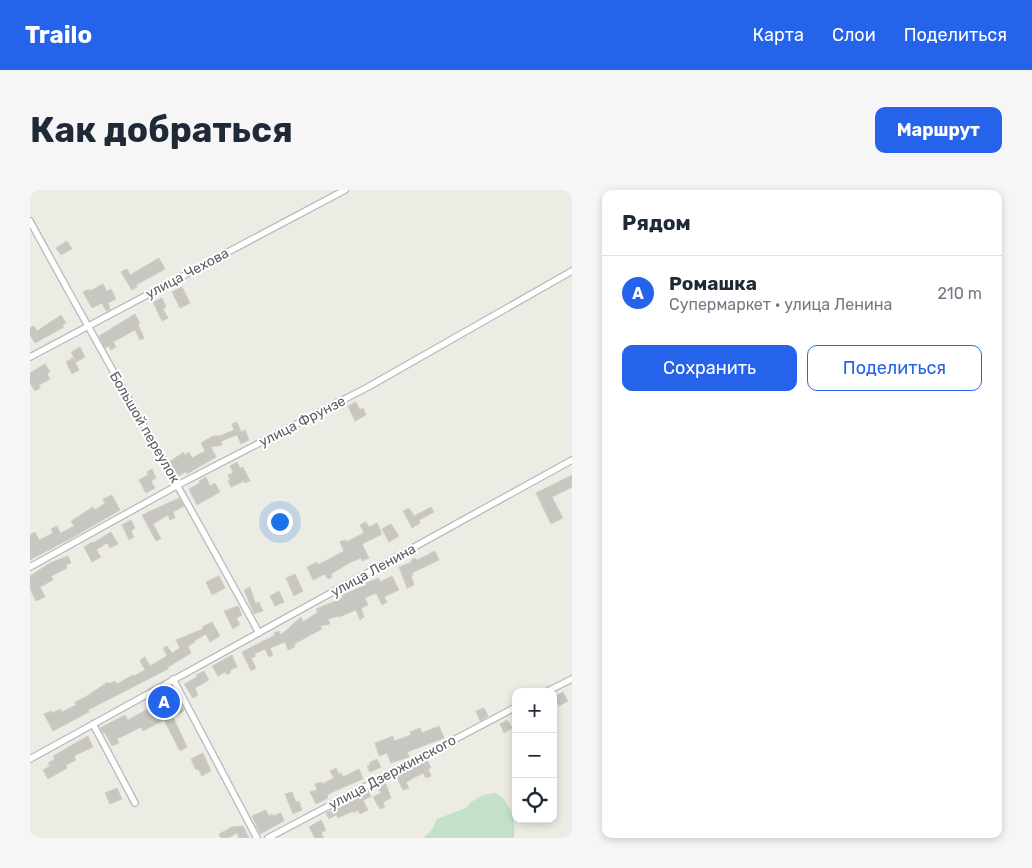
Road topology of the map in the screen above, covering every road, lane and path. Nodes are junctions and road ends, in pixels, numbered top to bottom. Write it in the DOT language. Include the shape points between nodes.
graph roads {
  1 [pos="345,190"];
  2 [pos="31,224"];
  3 [pos="572,271"];
  4 [pos="87,326"];
  5 [pos="30,357"];
  6 [pos="572,460"];
  7 [pos="178,485"];
  8 [pos="30,567"];
  9 [pos="259,633"];
  10 [pos="572,679"];
  11 [pos="173,680"];
  12 [pos="554,688"];
  13 [pos="512,709"];
  14 [pos="93,724"];
  15 [pos="30,759"];
  16 [pos="134,803"];
  17 [pos="257,838"];
  18 [pos="268,838"];
  1 -- 4 [label="street, улица Чехова"];
  2 -- 4 [label="street, Большой переулок"];
  3 -- 7 [label="street, улица Фрунзе" via="368,387"];
  4 -- 5 [label="street, улица Чехова"];
  4 -- 7 [label="street, Большой переулок"];
  6 -- 9 [label="street, улица Ленина"];
  7 -- 8 [label="street, улица Фрунзе"];
  7 -- 9 [label="street, Большой переулок"];
  9 -- 11 [label="street, улица Ленина"];
  10 -- 12 [label="street"];
  11 -- 14 [label="street, улица Ленина"];
  11 -- 17 [label="street"];
  13 -- 18 [label="street, улица Дзержинского"];
  14 -- 15 [label="street, улица Ленина"];
  14 -- 16 [label="street"];
}
